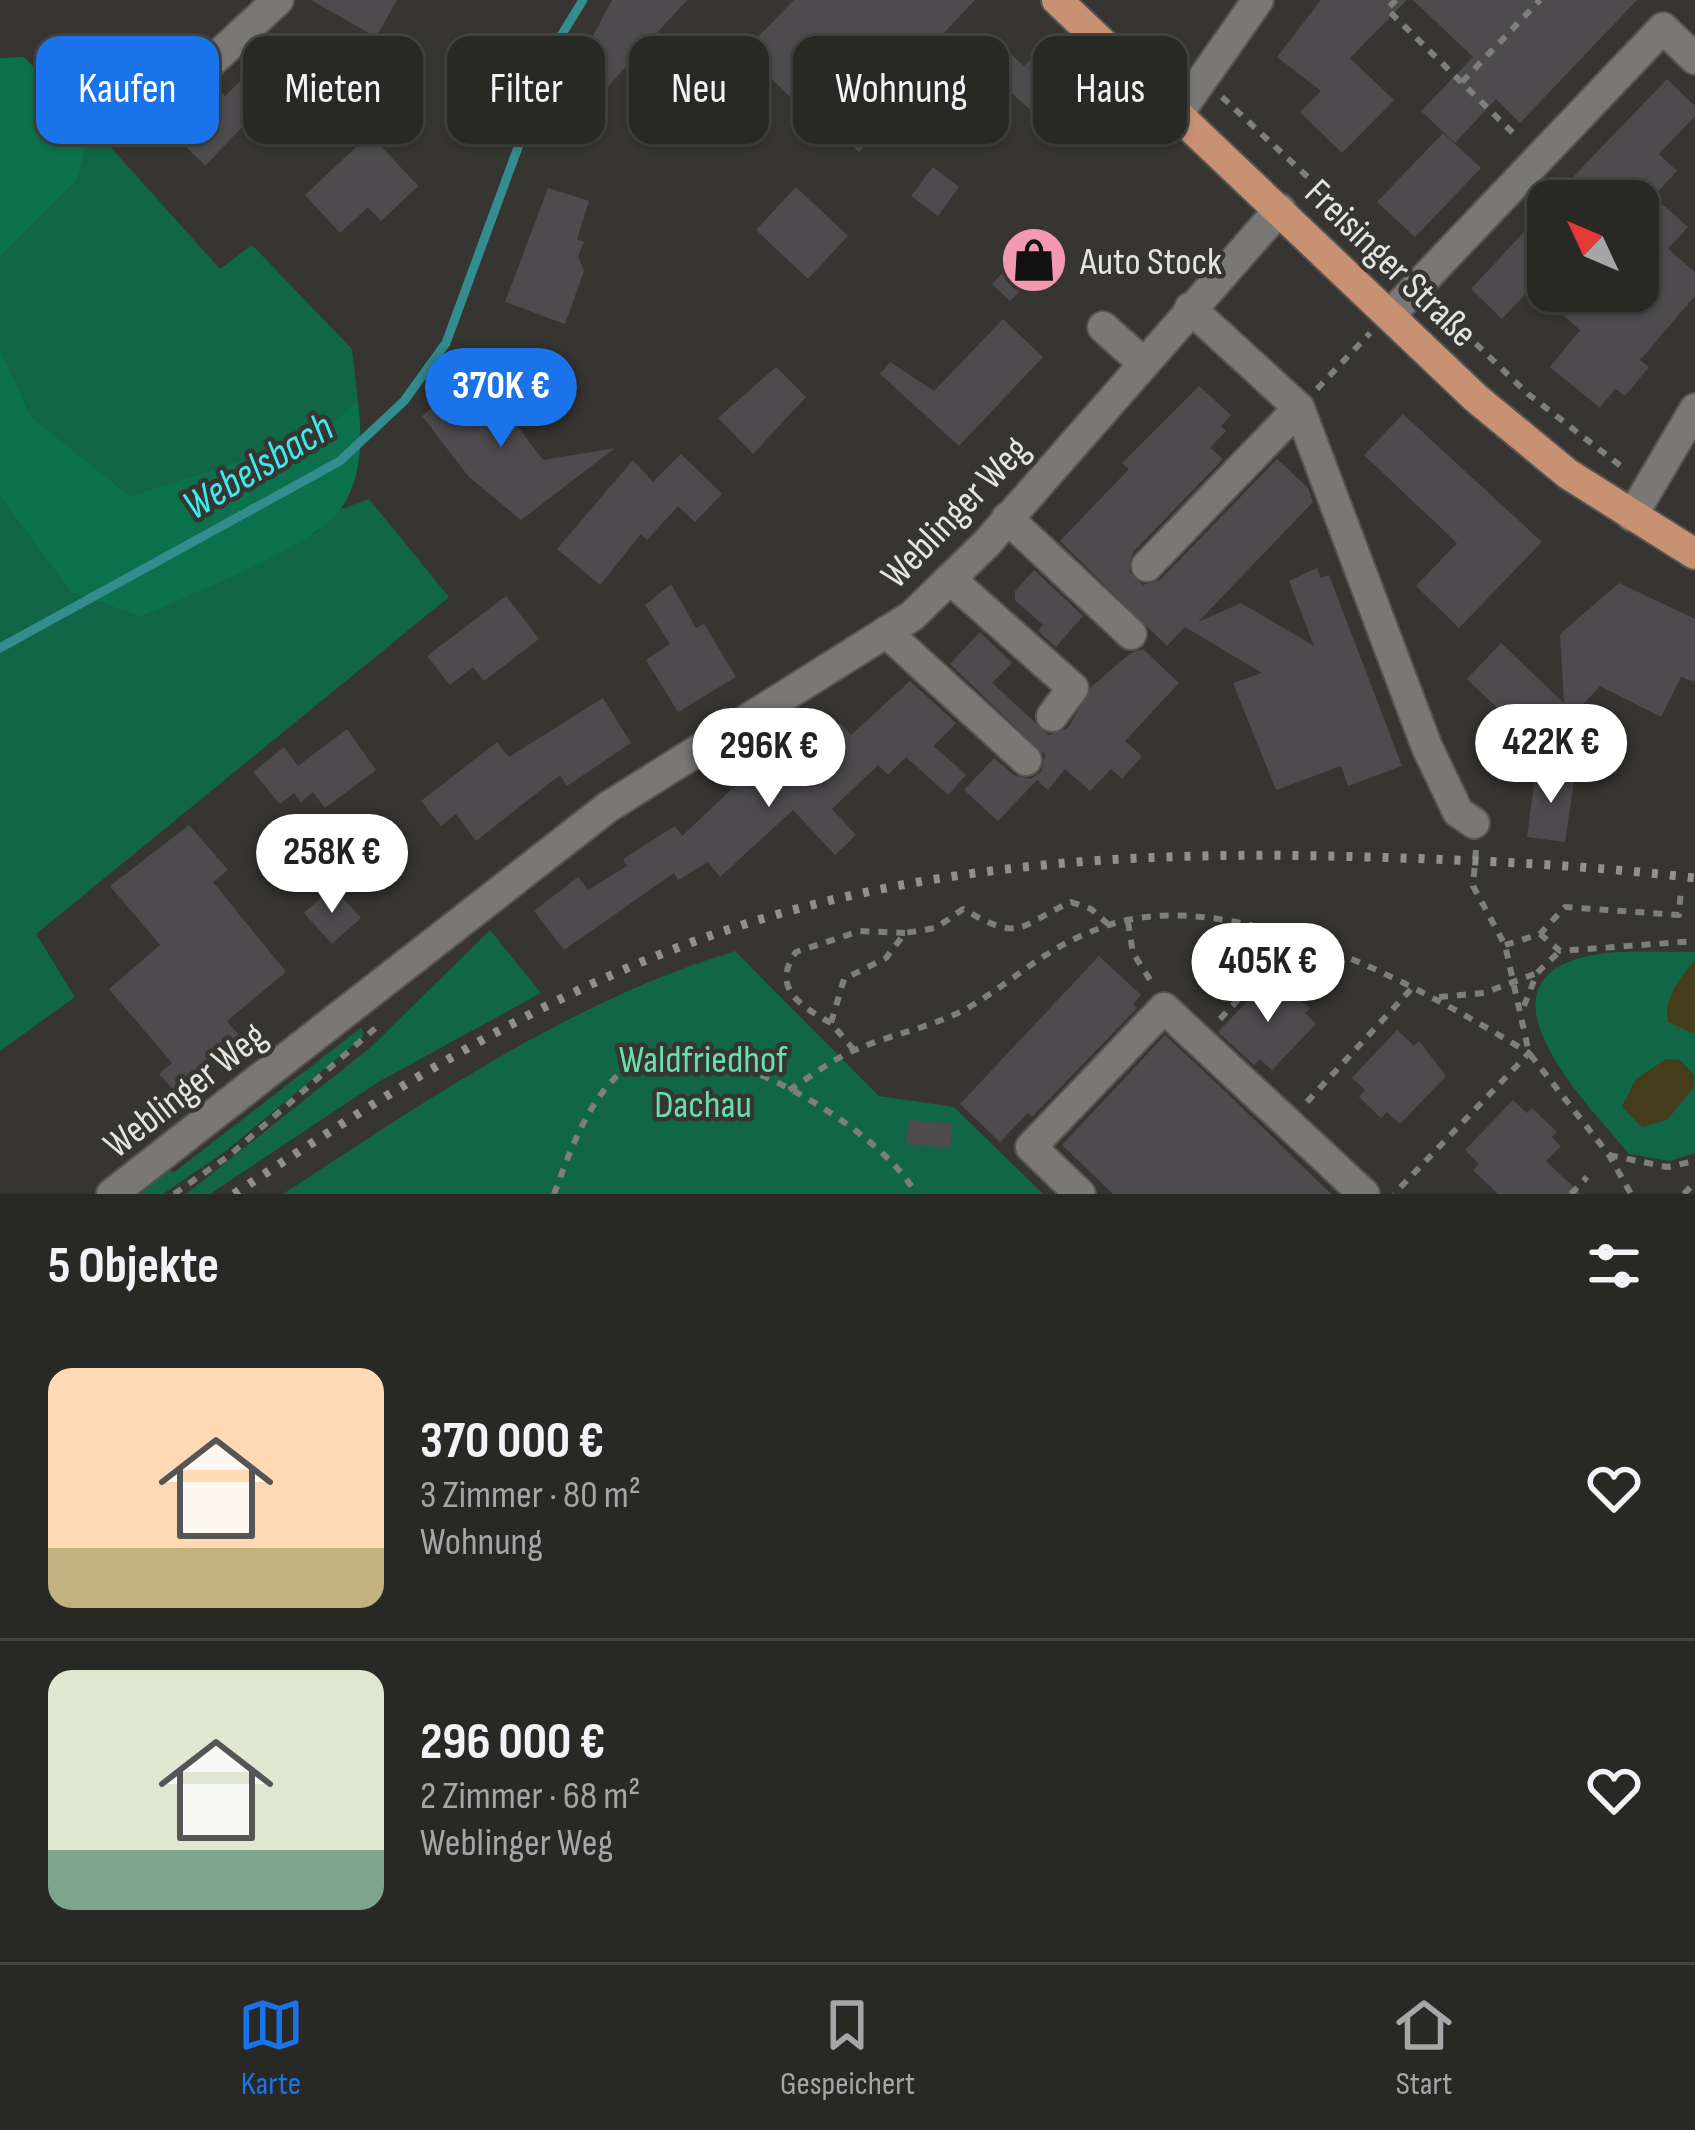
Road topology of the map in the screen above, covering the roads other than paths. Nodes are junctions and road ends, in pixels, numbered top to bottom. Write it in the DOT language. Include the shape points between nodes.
graph roads {
  1 [pos="278,0"];
  2 [pos="1057,0"];
  3 [pos="1258,0"];
  4 [pos="1097,36"];
  5 [pos="219,55"];
  6 [pos="1695,59"];
  7 [pos="1187,101"];
  8 [pos="1187,118"];
  9 [pos="1280,208"];
  10 [pos="1190,308"];
  11 [pos="1390,315"];
  12 [pos="1103,327"];
  13 [pos="1142,362"];
  14 [pos="1298,408"];
  15 [pos="1695,409"];
  16 [pos="1632,516"];
  17 [pos="1006,518"];
  18 [pos="1695,554"];
  19 [pos="1148,566"];
  20 [pos="950,579"];
  21 [pos="886,632"];
  22 [pos="1132,634"];
  23 [pos="1052,716"];
  24 [pos="1026,760"];
  25 [pos="1475,834"];
  26 [pos="112,1194"];
  27 [pos="1079,1194"];
  28 [pos="1364,1194"];
  1 -- 5 [label="street"];
  2 -- 4 [label="main road, Freisinger Straße"];
  3 -- 7 [label="street"];
  6 -- 11 [label="street" via="1663,28"];
  8 -- 9 [label="main road, Freisinger Straße"];
  9 -- 10 [label="street, Weblinger Weg"];
  9 -- 11 [label="main road, Freisinger Straße"];
  10 -- 13 [label="street, Weblinger Weg"];
  10 -- 14 [label="street"];
  11 -- 16 [label="main road, Freisinger Straße" via="1568,474"];
  12 -- 13 [label="street"];
  13 -- 17 [label="street, Weblinger Weg"];
  14 -- 19 [label="street"];
  14 -- 25 [label="street" via="1427,747"];
  15 -- 16 [label="street"];
  16 -- 18 [label="main road, Freisinger Straße"];
  17 -- 20 [label="street, Weblinger Weg"];
  17 -- 22 [label="street"];
  20 -- 21 [label="street, Weblinger Weg"];
  20 -- 23 [label="street" via="1073,688"];
  21 -- 24 [label="street"];
  21 -- 26 [label="street, Weblinger Weg" via="608,807"];
  27 -- 28 [label="street" via="1030,1147 1164,1008"];
}
